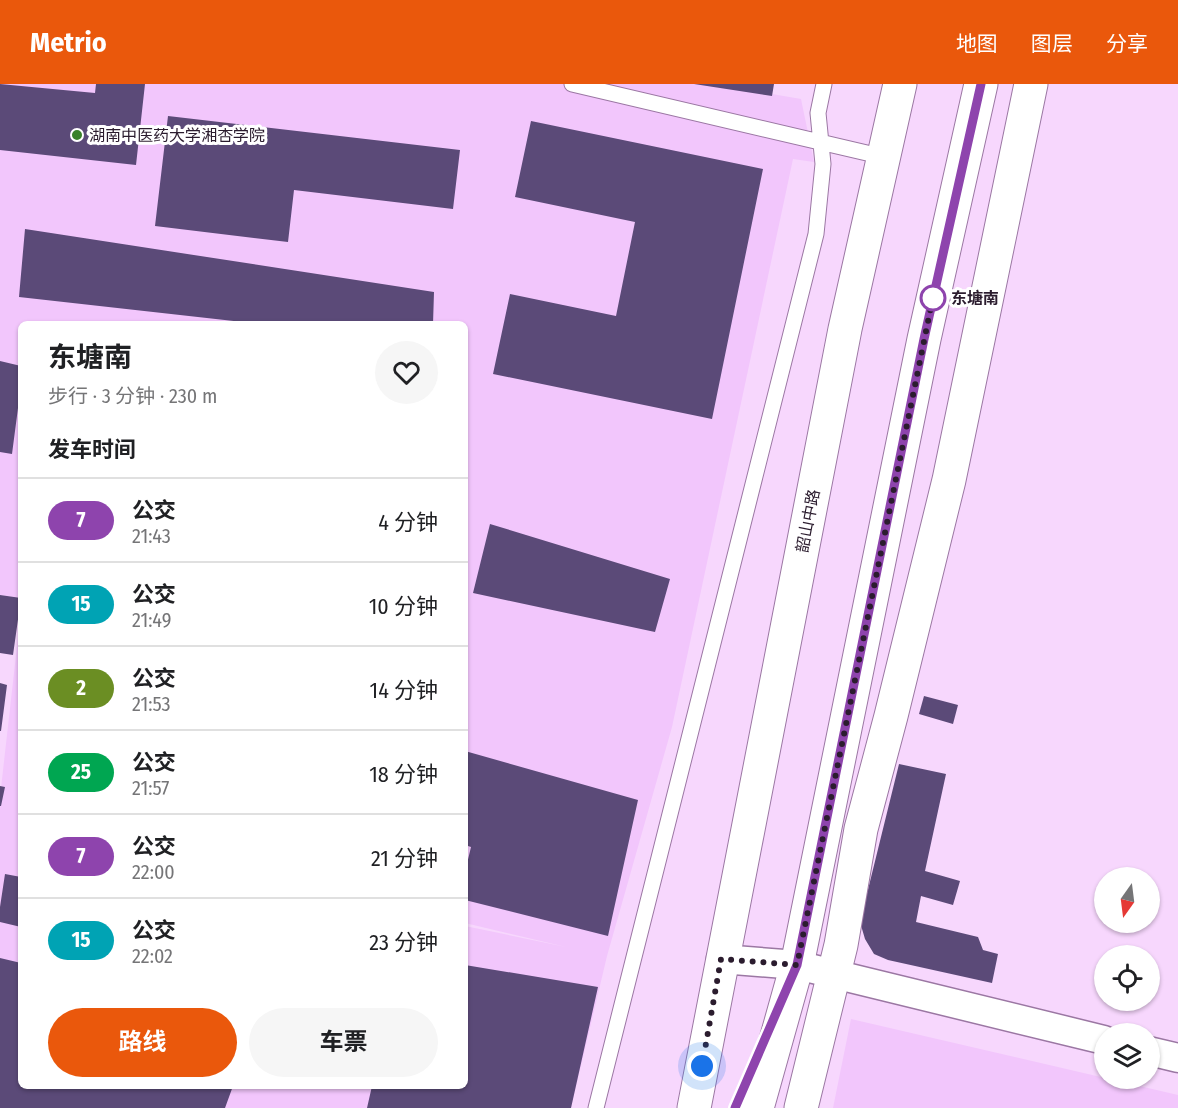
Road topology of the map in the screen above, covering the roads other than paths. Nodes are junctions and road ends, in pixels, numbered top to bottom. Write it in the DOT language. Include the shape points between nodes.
graph roads {
  1 [pos="572,84"];
  2 [pos="824,84"];
  3 [pos="900,84"];
  4 [pos="981,84"];
  5 [pos="1031,84"];
  6 [pos="821,142"];
  7 [pos="884,157"];
  8 [pos="721,959"];
  9 [pos="797,965"];
  10 [pos="834,974"];
  11 [pos="1094,1038"];
  12 [pos="1160,1054"];
  13 [pos="1178,1058"];
  14 [pos="596,1108"];
  15 [pos="673,1108"];
  16 [pos="694,1108"];
  17 [pos="735,1108"];
  18 [pos="757,1108"];
  19 [pos="801,1108"];
  1 -- 6 [label="lane"];
  2 -- 6 [label="lane" via="818,114"];
  3 -- 7 [label="main road, 韶山中路"];
  4 -- 9 [label="main road" via="924,339"];
  5 -- 10 [label="main road" via="949,480 861,829"];
  6 -- 7 [label="lane"];
  6 -- 14 [label="lane" via="823,164 816,234"];
  7 -- 8 [label="main road, 韶山中路" via="845,329"];
  8 -- 9 [label="street"];
  8 -- 15 [label="main road, 韶山中路"];
  8 -- 16 [label="main road, 韶山中路"];
  9 -- 10 [label="street"];
  9 -- 17 [label="main road"];
  9 -- 18 [label="main road"];
  10 -- 11 [label="street"];
  10 -- 19 [label="main road"];
  12 -- 13 [label="street"];
}
